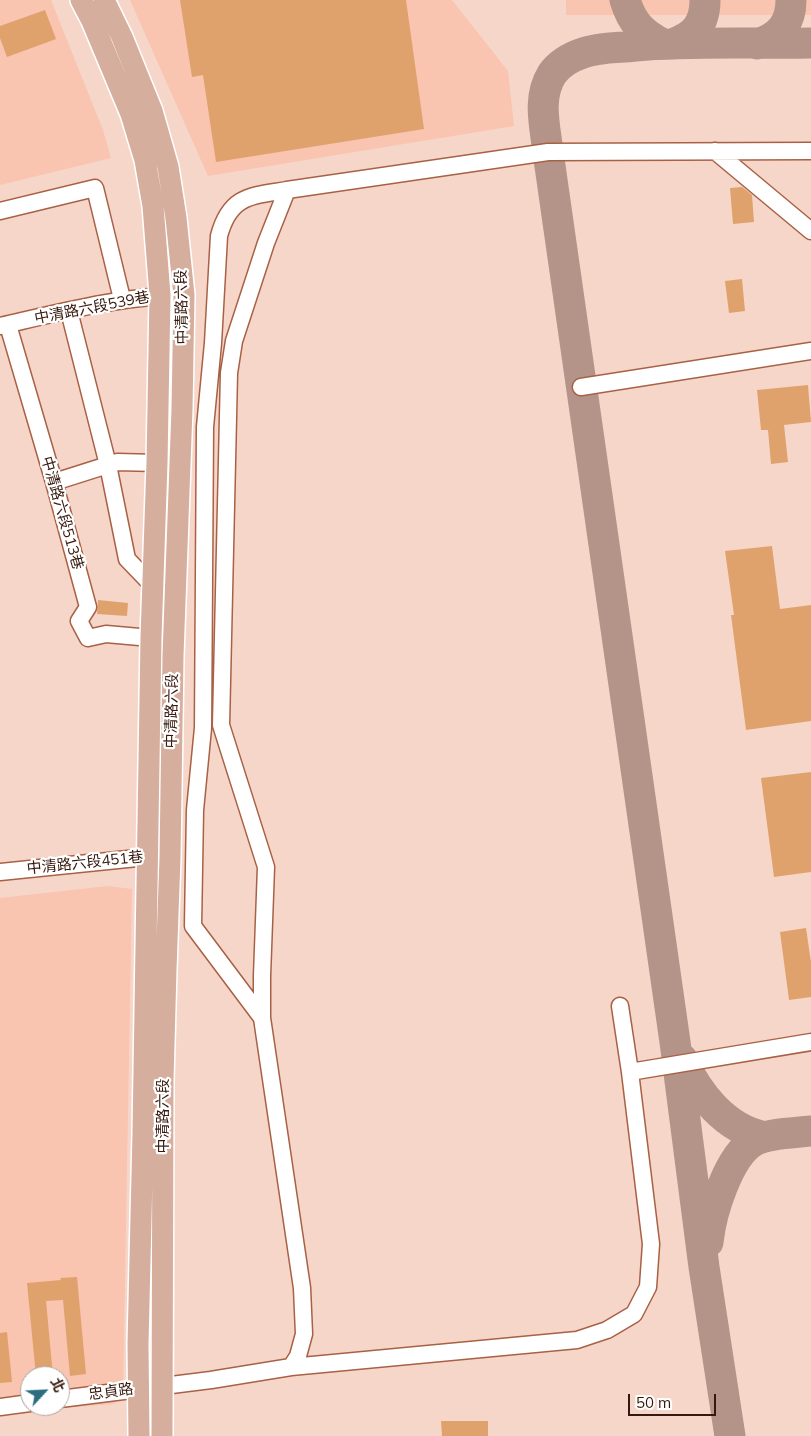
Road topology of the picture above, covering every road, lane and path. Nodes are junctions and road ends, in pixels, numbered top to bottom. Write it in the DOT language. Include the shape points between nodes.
graph roads {
  1 [pos="81,0"];
  2 [pos="104,0"];
  3 [pos="715,151"];
  4 [pos="811,151"];
  5 [pos="288,190"];
  6 [pos="0,212"];
  7 [pos="811,231"];
  8 [pos="160,295"];
  9 [pos="184,295"];
  10 [pos="122,299"];
  11 [pos="69,311"];
  12 [pos="4,325"];
  13 [pos="811,352"];
  14 [pos="581,387"];
  15 [pos="157,463"];
  16 [pos="108,465"];
  17 [pos="54,482"];
  18 [pos="153,586"];
  19 [pos="151,638"];
  20 [pos="147,857"];
  21 [pos="170,858"];
  22 [pos="0,872"];
  23 [pos="620,1006"];
  24 [pos="262,1018"];
  25 [pos="811,1042"];
  26 [pos="630,1072"];
  27 [pos="291,1367"];
  28 [pos="162,1385"];
  29 [pos="138,1389"];
  30 [pos="70,1398"];
  31 [pos="20,1404"];
  32 [pos="0,1407"];
  33 [pos="138,1436"];
  34 [pos="162,1436"];
  1 -- 8 [label="main road, 中清路六段" via="131,114 145,160 153,206"];
  2 -- 9 [label="main road, 中清路六段" via="152,111 168,166"];
  3 -- 4 [label="street"];
  3 -- 5 [label="street" via="548,152"];
  3 -- 7 [label="street"];
  5 -- 24 [label="street" via="266,243 234,341 229,373 221,725 266,867"];
  5 -- 24 [label="street" via="255,195 241,201 223,221 205,427 203,728 195,810 193,926"];
  6 -- 10 [label="street" via="95,188"];
  8 -- 9 [label="street, 中清路六段539巷"];
  8 -- 10 [label="street, 中清路六段539巷"];
  8 -- 15 [label="main road, 中清路六段"];
  9 -- 21 [label="main road, 中清路六段"];
  10 -- 11 [label="street, 中清路六段539巷"];
  11 -- 12 [label="street, 中清路六段539巷"];
  11 -- 16 [label="street"];
  12 -- 17 [label="street, 中清路六段513巷"];
  13 -- 14 [label="street"];
  15 -- 16 [label="street" via="117,462"];
  15 -- 18 [label="main road, 中清路六段"];
  16 -- 17 [label="street"];
  16 -- 18 [label="street" via="127,558"];
  17 -- 19 [label="street, 中清路六段513巷" via="88,607 80,621 88,638 106,634"];
  18 -- 19 [label="main road, 中清路六段"];
  19 -- 20 [label="main road, 中清路六段"];
  20 -- 21 [label="street, 中清路六段451巷"];
  20 -- 22 [label="street, 中清路六段451巷"];
  20 -- 29 [label="main road, 中清路六段"];
  21 -- 28 [label="main road, 中清路六段" via="164,1071"];
  23 -- 26 [label="street, 忠貞路"];
  24 -- 27 [label="street" via="302,1288 304,1334"];
  25 -- 26 [label="street"];
  26 -- 27 [label="street, 忠貞路" via="651,1244 648,1287 634,1314 607,1330 577,1340"];
  27 -- 28 [label="street, 忠貞路"];
  28 -- 29 [label="street, 忠貞路"];
  28 -- 34 [label="main road, 中清路六段"];
  29 -- 30 [label="street, 忠貞路"];
  29 -- 33 [label="main road, 中清路六段"];
  31 -- 32 [label="street"];
}
